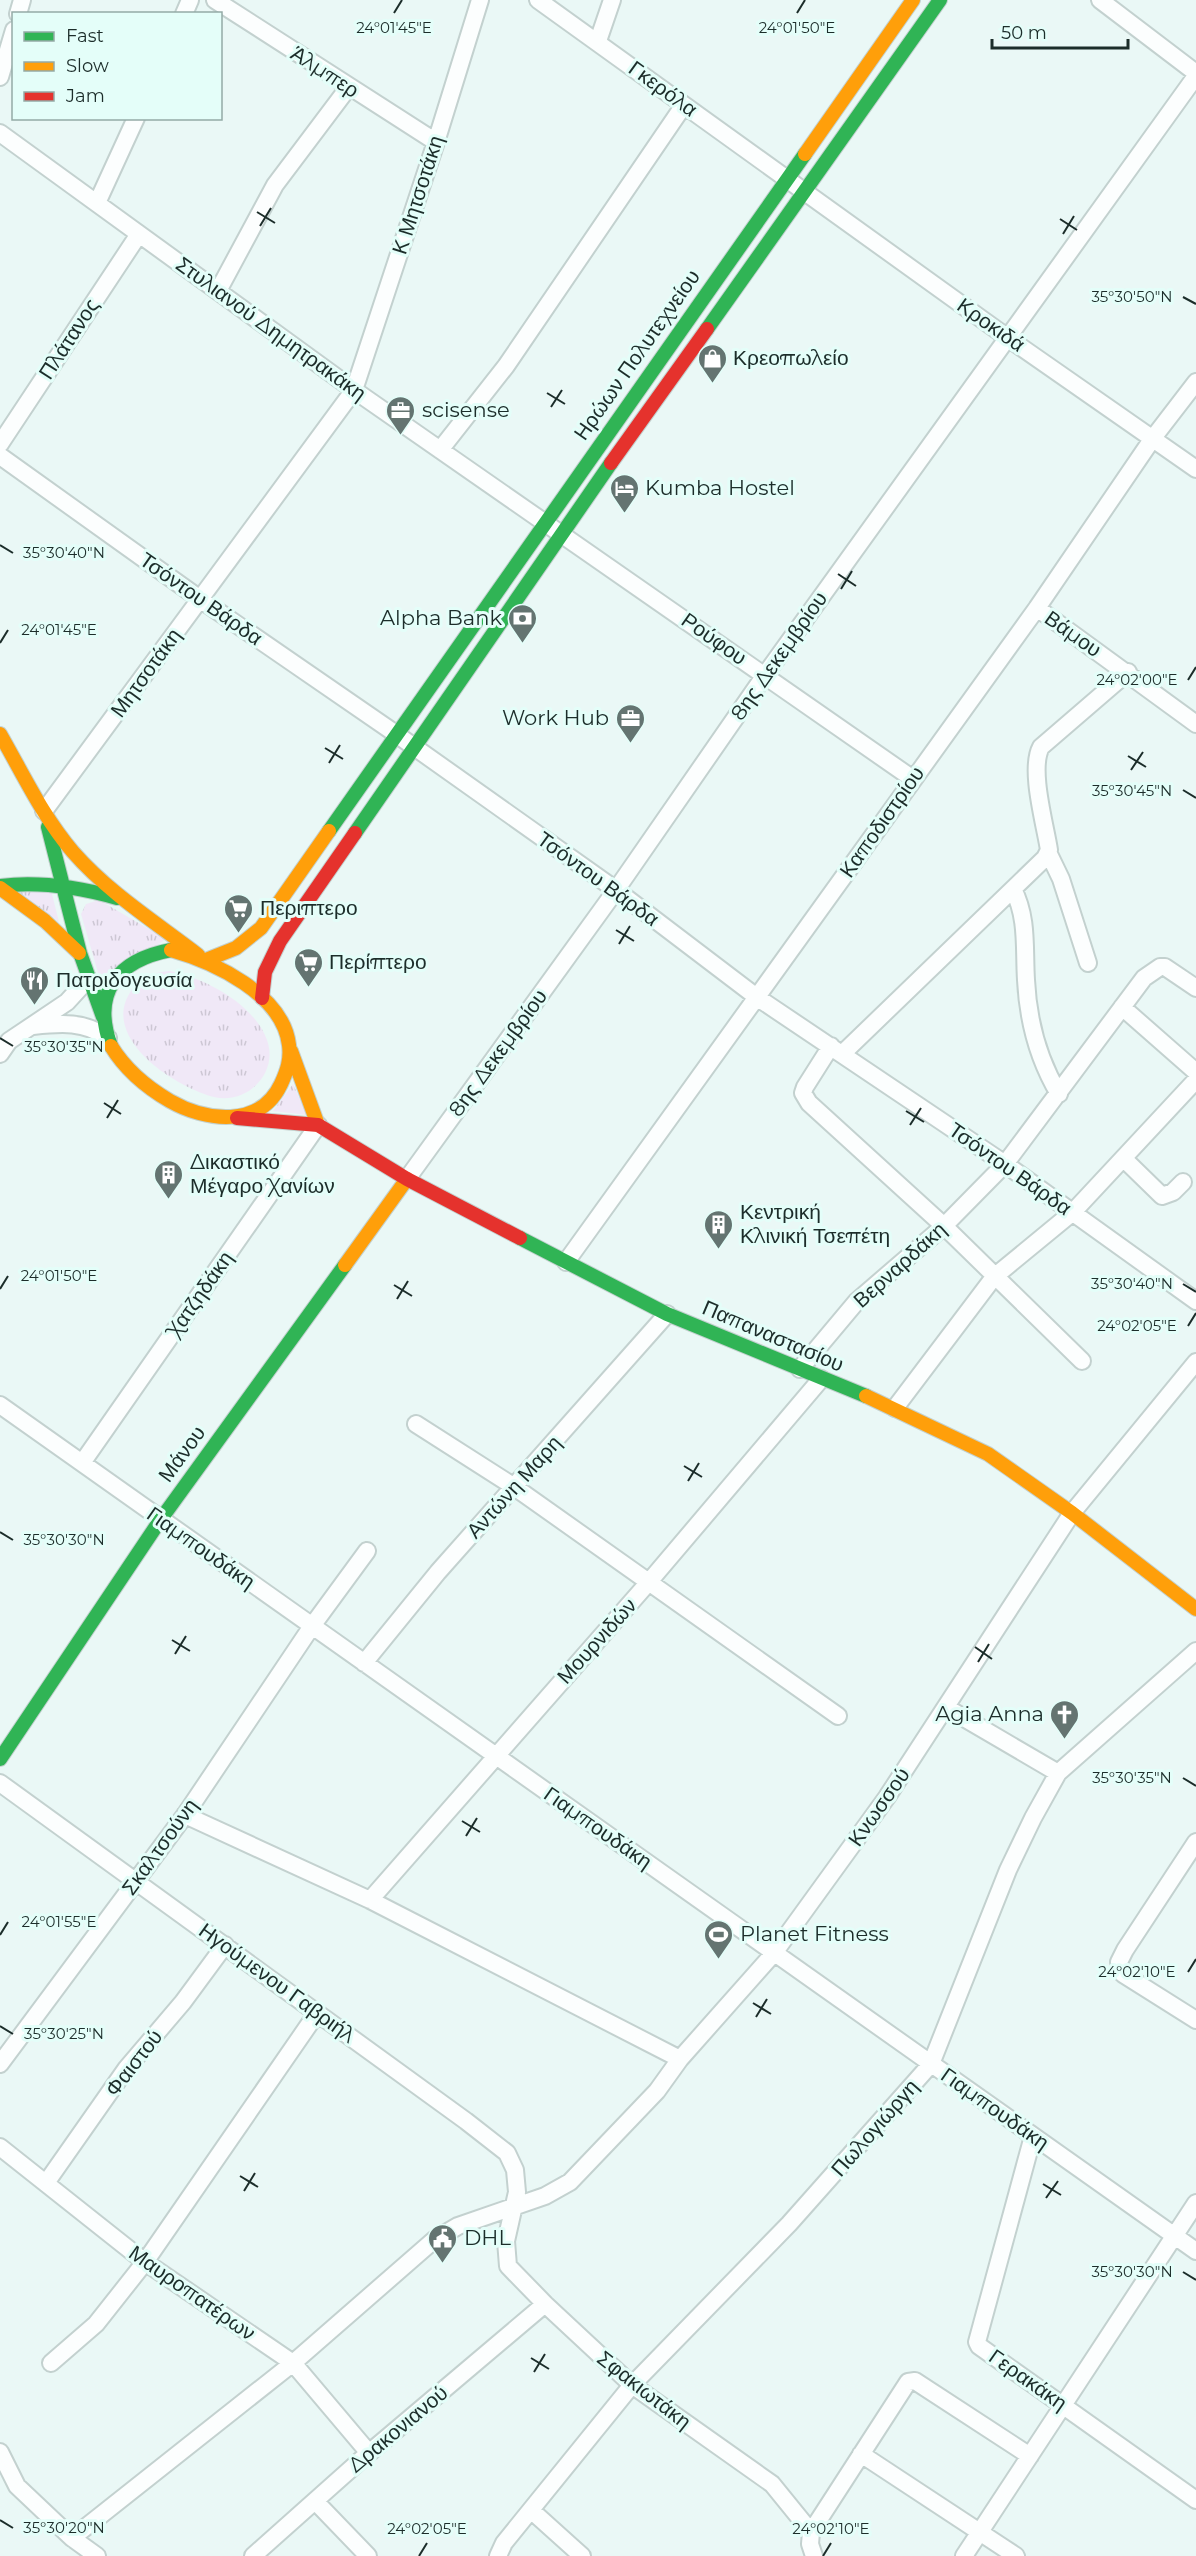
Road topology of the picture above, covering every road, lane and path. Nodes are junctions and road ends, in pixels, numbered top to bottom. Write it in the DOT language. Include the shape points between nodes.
graph roads {
  1 [pos="215,0"];
  2 [pos="480,0"];
  3 [pos="538,0"];
  4 [pos="612,0"];
  5 [pos="913,0"];
  6 [pos="940,0"];
  7 [pos="1100,0"];
  8 [pos="12,37"];
  9 [pos="598,41"];
  10 [pos="1196,75"];
  11 [pos="0,77"];
  12 [pos="348,88"];
  13 [pos="684,105"];
  14 [pos="135,120"];
  15 [pos="0,133"];
  16 [pos="436,142"];
  17 [pos="787,179"];
  18 [pos="804,192"];
  19 [pos="97,203"];
  20 [pos="139,234"];
  21 [pos="218,291"];
  22 [pos="1008,338"];
  23 [pos="1196,382"];
  24 [pos="354,390"];
  25 [pos="1153,438"];
  26 [pos="0,444"];
  27 [pos="440,450"];
  28 [pos="0,456"];
  29 [pos="1196,469"];
  30 [pos="545,521"];
  31 [pos="562,533"];
  32 [pos="200,599"];
  33 [pos="1037,609"];
  34 [pos="1128,672"];
  35 [pos="765,675"];
  36 [pos="1196,724"];
  37 [pos="396,734"];
  38 [pos="0,735"];
  39 [pos="414,747"];
  40 [pos="913,779"];
  41 [pos="44,811"];
  42 [pos="1048,852"];
  43 [pos="62,886"];
  44 [pos="0,887"];
  45 [pos="1013,889"];
  46 [pos="616,890"];
  47 [pos="122,900"];
  48 [pos="80,953"];
  49 [pos="204,959"];
  50 [pos="1088,963"];
  51 [pos="88,979"];
  52 [pos="1196,988"];
  53 [pos="261,998"];
  54 [pos="758,998"];
  55 [pos="1122,1007"];
  56 [pos="103,1017"];
  57 [pos="29,1026"];
  58 [pos="108,1038"];
  59 [pos="290,1046"];
  60 [pos="837,1050"];
  61 [pos="0,1054"];
  62 [pos="1196,1072"];
  63 [pos="1196,1080"];
  64 [pos="1059,1094"];
  65 [pos="237,1118"];
  66 [pos="318,1125"];
  67 [pos="1124,1159"];
  68 [pos="1005,1164"];
  69 [pos="407,1179"];
  70 [pos="1183,1182"];
  71 [pos="1073,1212"];
  72 [pos="944,1226"];
  73 [pos="566,1262"];
  74 [pos="994,1277"];
  75 [pos="1196,1301"];
  76 [pos="668,1314"];
  77 [pos="1082,1361"];
  78 [pos="1196,1362"];
  79 [pos="800,1369"];
  80 [pos="821,1379"];
  81 [pos="0,1405"];
  82 [pos="895,1408"];
  83 [pos="416,1424"];
  84 [pos="82,1463"];
  85 [pos="513,1486"];
  86 [pos="1072,1513"];
  87 [pos="161,1519"];
  88 [pos="366,1551"];
  89 [pos="648,1583"];
  90 [pos="1196,1609"];
  91 [pos="312,1626"];
  92 [pos="1196,1651"];
  93 [pos="364,1663"];
  94 [pos="947,1708"];
  95 [pos="838,1716"];
  96 [pos="495,1755"];
  97 [pos="0,1759"];
  98 [pos="1058,1773"];
  99 [pos="0,1783"];
  100 [pos="185,1815"];
  101 [pos="1196,1842"];
  102 [pos="135,1880"];
  103 [pos="370,1900"];
  104 [pos="225,1945"];
  105 [pos="774,1953"];
  106 [pos="317,2013"];
  107 [pos="1196,2020"];
  108 [pos="680,2059"];
  109 [pos="0,2064"];
  110 [pos="931,2064"];
  111 [pos="1033,2136"];
  112 [pos="0,2147"];
  113 [pos="46,2183"];
  114 [pos="1196,2203"];
  115 [pos="515,2207"];
  116 [pos="1174,2236"];
  117 [pos="1196,2251"];
  118 [pos="145,2262"];
  119 [pos="545,2304"];
  120 [pos="51,2363"];
  121 [pos="293,2363"];
  122 [pos="632,2385"];
  123 [pos="1064,2405"];
  124 [pos="0,2452"];
  125 [pos="369,2453"];
  126 [pos="861,2454"];
  127 [pos="1030,2456"];
  128 [pos="1196,2500"];
  129 [pos="315,2501"];
  130 [pos="532,2511"];
  131 [pos="811,2532"];
  132 [pos="979,2532"];
  133 [pos="72,2538"];
  134 [pos="97,2556"];
  135 [pos="253,2556"];
  136 [pos="368,2556"];
  137 [pos="498,2556"];
  138 [pos="582,2556"];
  139 [pos="814,2556"];
  140 [pos="964,2556"];
  141 [pos="1016,2556"];
  1 -- 12 [label="street, Άλμπερ"];
  2 -- 16 [label="street, Κ Μητσοτάκη"];
  3 -- 9 [label="street, Γκερόλα"];
  4 -- 9 [label="street"];
  5 -- 17 [label="main road, Ηρώων Πολυτεχνείου"];
  6 -- 18 [label="main road"];
  7 -- 10 [label="street"];
  8 -- 11 [label="street"];
  9 -- 13 [label="street, Γκερόλα"];
  10 -- 22 [label="street, 8ης Δεκεμβρίου"];
  12 -- 16 [label="street, Άλμπερ"];
  12 -- 21 [label="street" via="275,185"];
  13 -- 17 [label="street, Γκερόλα"];
  13 -- 27 [label="street" via="506,366"];
  14 -- 19 [label="street"];
  15 -- 19 [label="street, Στυλιανού Δημητρακάκη"];
  16 -- 24 [label="street, Κ Μητσοτάκη"];
  17 -- 18 [label="street, Κροκιδά"];
  17 -- 30 [label="main road, Ηρώων Πολυτεχνείου"];
  18 -- 22 [label="street, Κροκιδά"];
  18 -- 31 [label="main road"];
  19 -- 20 [label="street, Στυλιανού Δημητρακάκη"];
  20 -- 21 [label="street, Στυλιανού Δημητρακάκη"];
  20 -- 26 [label="street, Πλάτανος"];
  21 -- 24 [label="street, Στυλιανού Δημητρακάκη"];
  22 -- 25 [label="street, Κροκιδά"];
  22 -- 35 [label="street, 8ης Δεκεμβρίου"];
  23 -- 25 [label="street, Καποδιστρίου"];
  24 -- 27 [label="street, Στυλιανού Δημητρακάκη"];
  24 -- 32 [label="street, Μητσοτάκη"];
  25 -- 29 [label="street, Κροκιδά"];
  25 -- 33 [label="street, Καποδιστρίου"];
  27 -- 30 [label="street, Στυλιανού Δημητρακάκη"];
  28 -- 32 [label="street, Τσόντου Βάρδα"];
  30 -- 31 [label="street, Ρούφου"];
  30 -- 37 [label="main road, Ηρώων Πολυτεχνείου"];
  31 -- 35 [label="street, Ρούφου"];
  31 -- 39 [label="main road"];
  32 -- 37 [label="street, Τσόντου Βάρδα"];
  32 -- 41 [label="street, Μητσοτάκη"];
  33 -- 34 [label="street, Βάμου"];
  33 -- 40 [label="street, Καποδιστρίου"];
  34 -- 36 [label="street, Βάμου"];
  34 -- 42 [label="street" via="1037,754"];
  35 -- 40 [label="street, Ρούφου"];
  35 -- 46 [label="street, 8ης Δεκεμβρίου"];
  37 -- 39 [label="street, Τσόντου Βάρδα"];
  37 -- 49 [label="main road, Ηρώων Πολυτεχνείου" via="261,928 248,942"];
  38 -- 41 [label="main road"];
  39 -- 46 [label="street, Τσόντου Βάρδα"];
  39 -- 53 [label="main road" via="280,941 265,972"];
  40 -- 54 [label="street, Καποδιστρίου"];
  41 -- 43 [label="main road"];
  41 -- 47 [label="main road" via="73,852"];
  42 -- 45 [label="street"];
  42 -- 50 [label="street" via="1061,879"];
  43 -- 44 [label="main road" via="17,883"];
  43 -- 47 [label="main road"];
  43 -- 48 [label="main road"];
  44 -- 48 [label="main road"];
  45 -- 60 [label="street"];
  45 -- 64 [label="street" via="1021,904 1030,1017 1047,1073"];
  46 -- 54 [label="street, Τσόντου Βάρδα"];
  46 -- 69 [label="street, 8ης Δεκεμβρίου"];
  47 -- 49 [label="main road"];
  48 -- 51 [label="main road"];
  49 -- 53 [label="main road" via="234,975"];
  49 -- 56 [label="main road" via="171,950 141,956 117,975 104,1002"];
  51 -- 56 [label="main road"];
  51 -- 57 [label="street" via="67,1002"];
  52 -- 55 [label="street, Βερναρδάκη" via="1160,967 1144,978"];
  53 -- 59 [label="main road" via="280,1021"];
  54 -- 60 [label="street, Τσόντου Βάρδα"];
  54 -- 73 [label="street, Καποδιστρίου"];
  55 -- 62 [label="street"];
  55 -- 64 [label="street, Βερναρδάκη"];
  56 -- 58 [label="main road"];
  57 -- 58 [label="street" via="78,1024"];
  57 -- 61 [label="street" via="9,1041"];
  58 -- 65 [label="main road" via="129,1070 171,1101 208,1116"];
  59 -- 65 [label="main road" via="288,1072 274,1097 264,1107"];
  59 -- 66 [label="main road"];
  60 -- 68 [label="street, Τσόντου Βάρδα"];
  60 -- 72 [label="street" via="805,1087 803,1093 809,1103"];
  63 -- 67 [label="street"];
  64 -- 68 [label="street, Βερναρδάκη"];
  65 -- 66 [label="main road, Παπαναστασίου"];
  66 -- 69 [label="main road, Παπαναστασίου"];
  66 -- 84 [label="street, Χατζηδάκη"];
  67 -- 70 [label="street" via="1162,1196"];
  67 -- 71 [label="street"];
  68 -- 71 [label="street, Τσόντου Βάρδα"];
  68 -- 72 [label="street, Βερναρδάκη"];
  69 -- 73 [label="main road, Παπαναστασίου"];
  69 -- 87 [label="main road, Μάνου"];
  71 -- 74 [label="street"];
  71 -- 75 [label="street, Τσόντου Βάρδα"];
  72 -- 74 [label="street"];
  72 -- 79 [label="street, Βερναρδάκη" via="857,1301"];
  73 -- 76 [label="main road, Παπαναστασίου"];
  74 -- 77 [label="street"];
  74 -- 82 [label="street"];
  76 -- 79 [label="main road, Παπαναστασίου"];
  76 -- 85 [label="street, Αντώνη Μαρη"];
  78 -- 86 [label="street, Κνωσσού"];
  79 -- 80 [label="main road, Παπαναστασίου"];
  80 -- 82 [label="main road, Παπαναστασίου"];
  80 -- 89 [label="street, Μουρνιδών"];
  81 -- 84 [label="street, Γιαμπουδάκη"];
  82 -- 86 [label="main road, Παπαναστασίου" via="988,1454"];
  83 -- 85 [label="street"];
  84 -- 87 [label="street, Γιαμπουδάκη"];
  85 -- 89 [label="street"];
  85 -- 93 [label="street, Αντώνη Μαρη"];
  86 -- 90 [label="main road, Παπαναστασίου"];
  86 -- 94 [label="street, Κνωσσού"];
  87 -- 91 [label="street, Γιαμπουδάκη"];
  87 -- 97 [label="main road, Μάνου"];
  88 -- 91 [label="street, Σκαλτσούνη"];
  89 -- 95 [label="street"];
  89 -- 96 [label="street, Μουρνιδών"];
  91 -- 93 [label="street, Γιαμπουδάκη"];
  91 -- 100 [label="street, Σκαλτσούνη"];
  92 -- 98 [label="street, Πωλογιώργη"];
  93 -- 96 [label="street, Γιαμπουδάκη"];
  94 -- 98 [label="street"];
  94 -- 105 [label="street, Κνωσσού"];
  96 -- 103 [label="street, Μουρνιδών"];
  96 -- 105 [label="street, Γιαμπουδάκη"];
  98 -- 110 [label="street, Πωλογιώργη" via="1008,1870"];
  99 -- 102 [label="street, Ηγούμενου Γαβριήλ"];
  100 -- 102 [label="street, Σκαλτσούνη"];
  100 -- 103 [label="street"];
  101 -- 107 [label="street" via="1119,1962 1123,1974"];
  102 -- 104 [label="street, Ηγούμενου Γαβριήλ"];
  102 -- 109 [label="street, Σκαλτσούνη"];
  103 -- 108 [label="street"];
  104 -- 106 [label="street, Ηγούμενου Γαβριήλ"];
  104 -- 113 [label="street, Φαιστού" via="126,2069"];
  105 -- 108 [label="street, Κνωσσού"];
  105 -- 110 [label="street, Γιαμπουδάκη"];
  106 -- 115 [label="street, Ηγούμενου Γαβριήλ" via="507,2153 515,2170"];
  106 -- 118 [label="street"];
  108 -- 115 [label="street, Κνωσσού" via="657,2091 570,2182"];
  110 -- 111 [label="street, Γιαμπουδάκη"];
  110 -- 122 [label="street, Πωλογιώργη" via="789,2224"];
  111 -- 116 [label="street, Γιαμπουδάκη"];
  111 -- 123 [label="street, Γερακάκη" via="976,2338 979,2346"];
  112 -- 113 [label="street, Μαυροπατέρων"];
  113 -- 118 [label="street, Μαυροπατέρων"];
  114 -- 116 [label="street"];
  115 -- 119 [label="street, Σφακιωτάκη" via="506,2241 508,2266"];
  115 -- 121 [label="street, Κνωσσού" via="458,2226 434,2240"];
  116 -- 117 [label="street, Γιαμπουδάκη"];
  116 -- 123 [label="street"];
  118 -- 120 [label="street" via="96,2324"];
  118 -- 121 [label="street, Μαυροπατέρων"];
  119 -- 122 [label="street, Σφακιωτάκη"];
  119 -- 125 [label="street, Δρακονιανού"];
  121 -- 125 [label="street, Μαυροπατέρων"];
  121 -- 133 [label="street, Κνωσσού"];
  122 -- 130 [label="street, Πωλογιώργη"];
  122 -- 131 [label="street, Σφακιωτάκη" via="772,2484"];
  123 -- 127 [label="street"];
  123 -- 128 [label="street, Γερακάκη"];
  124 -- 133 [label="street" via="16,2486"];
  125 -- 129 [label="street, Δρακονιανού"];
  126 -- 127 [label="street" via="908,2382 915,2381"];
  126 -- 131 [label="street"];
  126 -- 132 [label="street"];
  127 -- 132 [label="street"];
  129 -- 135 [label="street, Δρακονιανού"];
  129 -- 136 [label="street"];
  130 -- 137 [label="street, Πωλογιώργη" via="504,2543"];
  130 -- 138 [label="street"];
  131 -- 139 [label="street"];
  132 -- 140 [label="street"];
  132 -- 141 [label="street"];
  133 -- 134 [label="street"];
}
